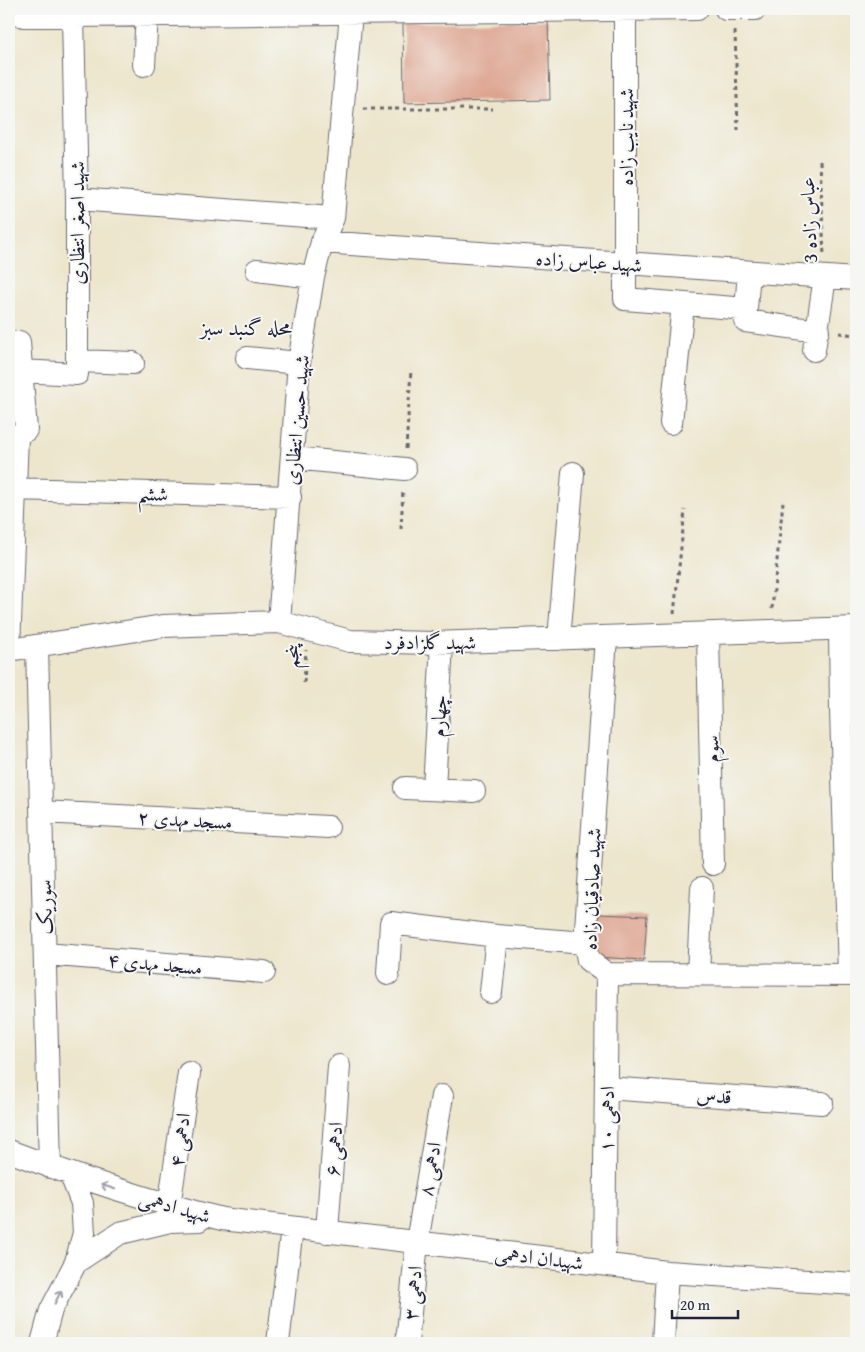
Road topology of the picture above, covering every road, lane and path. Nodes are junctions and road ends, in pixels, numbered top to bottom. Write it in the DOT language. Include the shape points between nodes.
graph roads {
  1 [pos="9,9"];
  2 [pos="697,9"];
  3 [pos="726,9"];
  4 [pos="735,9"];
  5 [pos="755,9"];
  6 [pos="423,10"];
  7 [pos="575,10"];
  8 [pos="625,10"];
  9 [pos="266,11"];
  10 [pos="104,12"];
  11 [pos="351,13"];
  12 [pos="147,15"];
  13 [pos="73,16"];
  14 [pos="144,65"];
  15 [pos="343,109"];
  16 [pos="493,109"];
  17 [pos="738,130"];
  18 [pos="820,161"];
  19 [pos="77,199"];
  20 [pos="333,218"];
  21 [pos="322,242"];
  22 [pos="625,263"];
  23 [pos="257,270"];
  24 [pos="749,272"];
  25 [pos="313,277"];
  26 [pos="825,277"];
  27 [pos="856,279"];
  28 [pos="683,304"];
  29 [pos="746,309"];
  30 [pos="9,344"];
  31 [pos="247,358"];
  32 [pos="77,360"];
  33 [pos="133,363"];
  34 [pos="299,363"];
  35 [pos="21,370"];
  36 [pos="671,423"];
  37 [pos="293,458"];
  38 [pos="405,469"];
  39 [pos="573,473"];
  40 [pos="16,489"];
  41 [pos="290,497"];
  42 [pos="783,502"];
  43 [pos="685,510"];
  44 [pos="279,622"];
  45 [pos="848,629"];
  46 [pos="307,630"];
  47 [pos="770,632"];
  48 [pos="708,634"];
  49 [pos="671,635"];
  50 [pos="606,637"];
  51 [pos="559,639"];
  52 [pos="442,643"];
  53 [pos="37,647"];
  54 [pos="9,650"];
  55 [pos="304,683"];
  56 [pos="849,710"];
  57 [pos="405,788"];
  58 [pos="434,789"];
  59 [pos="474,790"];
  60 [pos="42,812"];
  61 [pos="328,826"];
  62 [pos="851,844"];
  63 [pos="713,864"];
  64 [pos="702,888"];
  65 [pos="498,936"];
  66 [pos="586,943"];
  67 [pos="45,954"];
  68 [pos="264,972"];
  69 [pos="388,974"];
  70 [pos="607,974"];
  71 [pos="698,974"];
  72 [pos="853,975"];
  73 [pos="491,992"];
  74 [pos="338,1066"];
  75 [pos="189,1073"];
  76 [pos="606,1088"];
  77 [pos="442,1096"];
  78 [pos="822,1103"];
  79 [pos="9,1151"];
  80 [pos="50,1167"];
  81 [pos="72,1175"];
  82 [pos="169,1206"];
  83 [pos="222,1219"];
  84 [pos="292,1228"];
  85 [pos="327,1232"];
  86 [pos="417,1242"];
  87 [pos="76,1262"];
  88 [pos="604,1264"];
  89 [pos="667,1272"];
  90 [pos="856,1284"];
  91 [pos="42,1343"];
  92 [pos="278,1343"];
  93 [pos="408,1343"];
  94 [pos="663,1343"];
  1 -- 13 [label="street" via="23,16"];
  2 -- 8 [label="street"];
  3 -- 4 [label="street"];
  4 -- 5 [label="street"];
  4 -- 17 [label="path"];
  6 -- 7 [label="street"];
  6 -- 11 [label="street"];
  7 -- 8 [label="street"];
  8 -- 22 [label="street, شهید نایب زاده"];
  9 -- 11 [label="street"];
  9 -- 12 [label="street"];
  10 -- 12 [label="street"];
  10 -- 13 [label="street"];
  11 -- 15 [label="street, شهید حسین انتظاری"];
  12 -- 14 [label="street"];
  13 -- 19 [label="street, شهید اصغر انتظاری"];
  15 -- 16 [label="path"];
  15 -- 20 [label="street, شهید حسین انتظاری"];
  18 -- 26 [label="path, عباس زاده 3"];
  19 -- 20 [label="street"];
  19 -- 32 [label="street, شهید اصغر انتظاری"];
  20 -- 21 [label="street, شهید حسین انتظاری"];
  21 -- 22 [label="street, شهید عباس زاده"];
  21 -- 25 [label="street, شهید حسین انتظاری"];
  22 -- 24 [label="street, شهید عباس زاده"];
  22 -- 28 [label="street, شهید نایب زاده" via="625,299"];
  23 -- 25 [label="street"];
  24 -- 26 [label="street, شهید عباس زاده"];
  24 -- 29 [label="street"];
  25 -- 34 [label="street, شهید حسین انتظاری"];
  26 -- 27 [label="street, شهید عباس زاده"];
  26 -- 29 [label="street" via="816,341 745,321"];
  28 -- 29 [label="street"];
  28 -- 36 [label="street"];
  30 -- 35 [label="street" via="20,342"];
  31 -- 34 [label="street"];
  32 -- 33 [label="street"];
  32 -- 35 [label="street" via="77,374"];
  34 -- 37 [label="street, شهید حسین انتظاری"];
  35 -- 40 [label="street" via="21,433"];
  37 -- 38 [label="street"];
  37 -- 41 [label="street, شهید حسین انتظاری"];
  39 -- 51 [label="street"];
  40 -- 41 [label="street, ششم"];
  40 -- 54 [label="street"];
  41 -- 44 [label="street, شهید حسین انتظاری"];
  42 -- 47 [label="path"];
  43 -- 49 [label="path"];
  44 -- 46 [label="street, شهید گلزادفرد"];
  44 -- 53 [label="street, شهید گلزادفرد" via="163,626"];
  45 -- 47 [label="street, شهید گلزادفرد"];
  45 -- 56 [label="street"];
  46 -- 52 [label="street, شهید گلزادفرد" via="350,641"];
  46 -- 55 [label="path, پنجم"];
  47 -- 48 [label="street, شهید گلزادفرد"];
  48 -- 49 [label="street, شهید گلزادفرد"];
  48 -- 63 [label="street, سوم"];
  49 -- 50 [label="street, شهید گلزادفرد"];
  50 -- 51 [label="street, شهید گلزادفرد"];
  50 -- 66 [label="street, شهید صادقیان زاده"];
  51 -- 52 [label="street, شهید گلزادفرد"];
  52 -- 58 [label="street, چهارم"];
  53 -- 54 [label="street, شهید گلزادفرد"];
  53 -- 60 [label="street, سوریک"];
  56 -- 62 [label="street"];
  57 -- 58 [label="street"];
  58 -- 59 [label="street"];
  60 -- 61 [label="street, مسجد مهدی ۲"];
  60 -- 67 [label="street, سوریک"];
  62 -- 72 [label="street"];
  64 -- 71 [label="street"];
  65 -- 66 [label="street"];
  65 -- 69 [label="street" via="391,923"];
  65 -- 73 [label="street"];
  66 -- 70 [label="street, شهید صادقیان زاده" via="588,960"];
  67 -- 68 [label="street, مسجد مهدی ۴"];
  67 -- 80 [label="street, سوریک"];
  70 -- 71 [label="street, شهید صادقیان زاده"];
  70 -- 76 [label="street, ادهمی ۱۰"];
  71 -- 72 [label="street, شهید صادقیان زاده"];
  74 -- 85 [label="street, ادهمی ۶"];
  75 -- 82 [label="street, ادهمی ۴"];
  76 -- 78 [label="street, قدس"];
  76 -- 88 [label="street, ادهمی ۱۰"];
  77 -- 86 [label="street, ادهمی ۸"];
  79 -- 80 [label="street, شهید ادهمی"];
  80 -- 81 [label="street, شهید ادهمی"];
  82 -- 81 [label="street, شهید ادهمی, one-way"];
  81 -- 87 [label="street" via="83,1210 84,1233"];
  82 -- 83 [label="street, شهید ادهمی"];
  83 -- 84 [label="street, شهیدان ادهمی"];
  83 -- 87 [label="street, شهید ادهمی" via="170,1221 120,1233"];
  84 -- 85 [label="street, شهیدان ادهمی"];
  84 -- 92 [label="street"];
  85 -- 86 [label="street, شهیدان ادهمی"];
  86 -- 88 [label="street, شهیدان ادهمی"];
  86 -- 93 [label="street, ادهمی ۳"];
  91 -- 87 [label="street, شهید ادهمی, one-way" via="51,1310"];
  88 -- 89 [label="street, شهیدان ادهمی"];
  89 -- 90 [label="street, شهیدان ادهمی"];
  89 -- 94 [label="street"];
}
